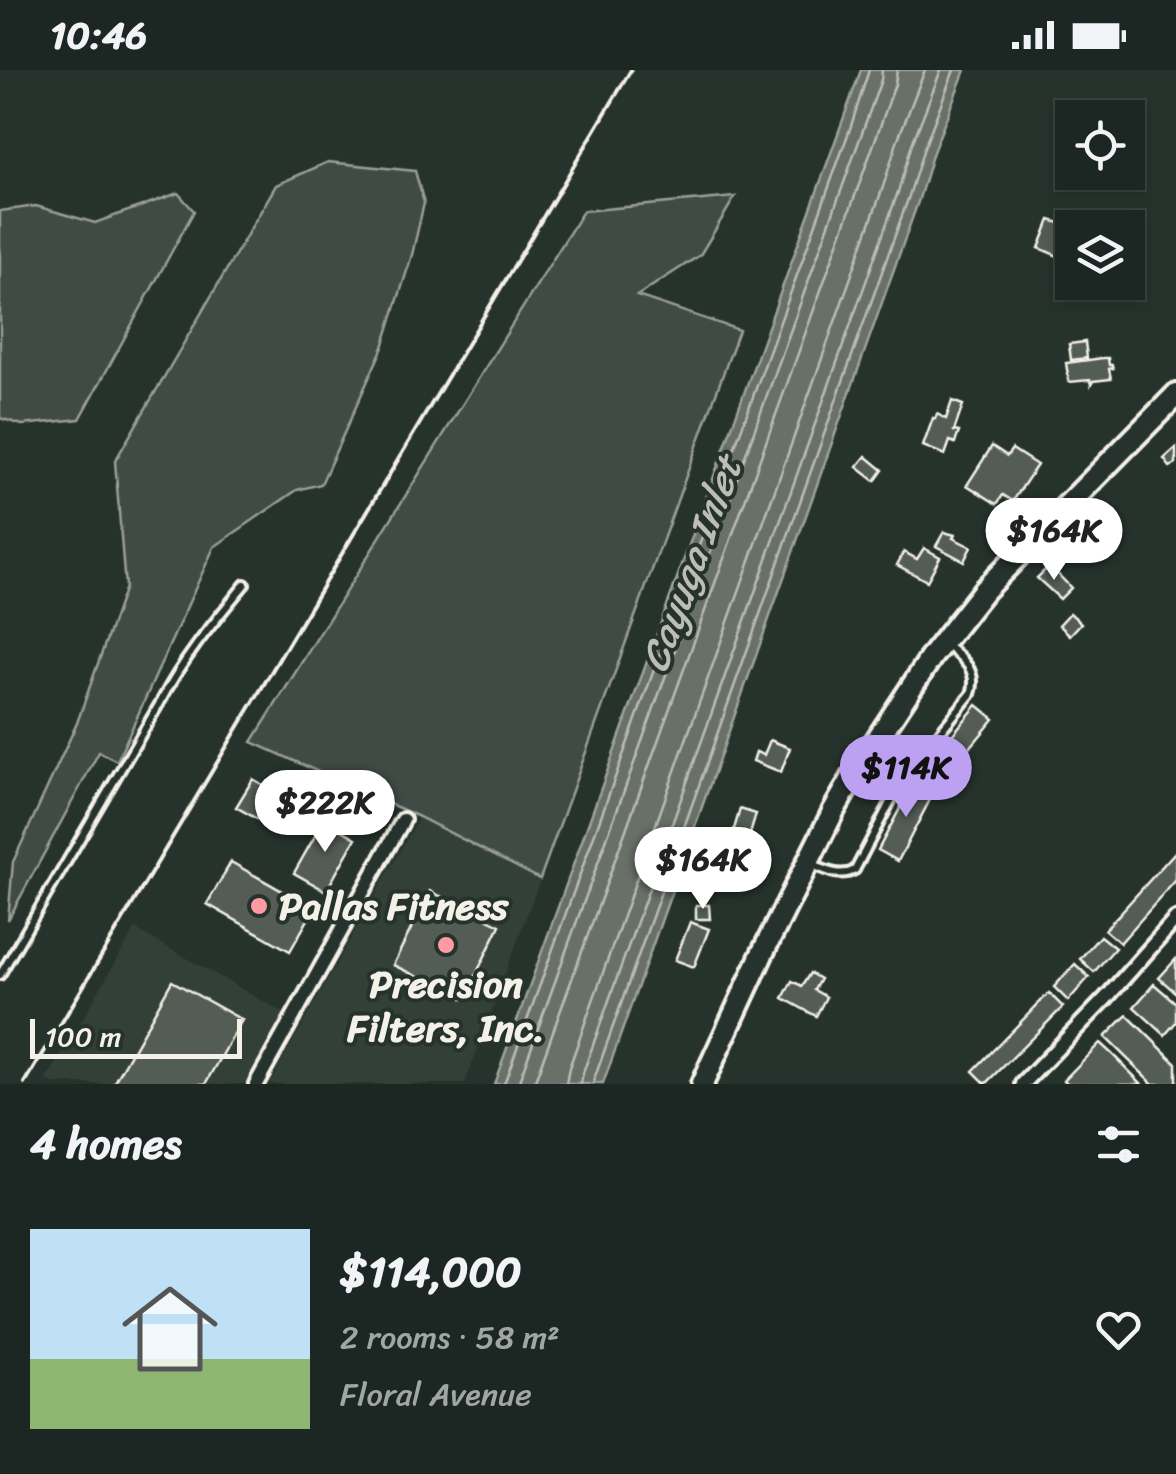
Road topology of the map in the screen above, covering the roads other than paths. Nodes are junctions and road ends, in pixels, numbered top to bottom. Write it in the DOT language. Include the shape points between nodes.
graph roads {
  1 [pos="1176,394"];
  2 [pos="246,584"];
  3 [pos="942,642"];
  4 [pos="403,820"];
  5 [pos="807,863"];
  6 [pos="1176,919"];
  7 [pos="0,976"];
  8 [pos="256,1084"];
  9 [pos="702,1084"];
  10 [pos="1023,1084"];
  1 -- 3 [label="main road" via="984,590"];
  2 -- 7 [label="lane" via="176,671"];
  3 -- 5 [label="main road" via="860,766"];
  3 -- 5 [label="lane" via="968,664 972,694 904,776 855,870 837,874"];
  4 -- 8 [label="street"];
  5 -- 9 [label="main road"];
  6 -- 10 [label="street"];
}
